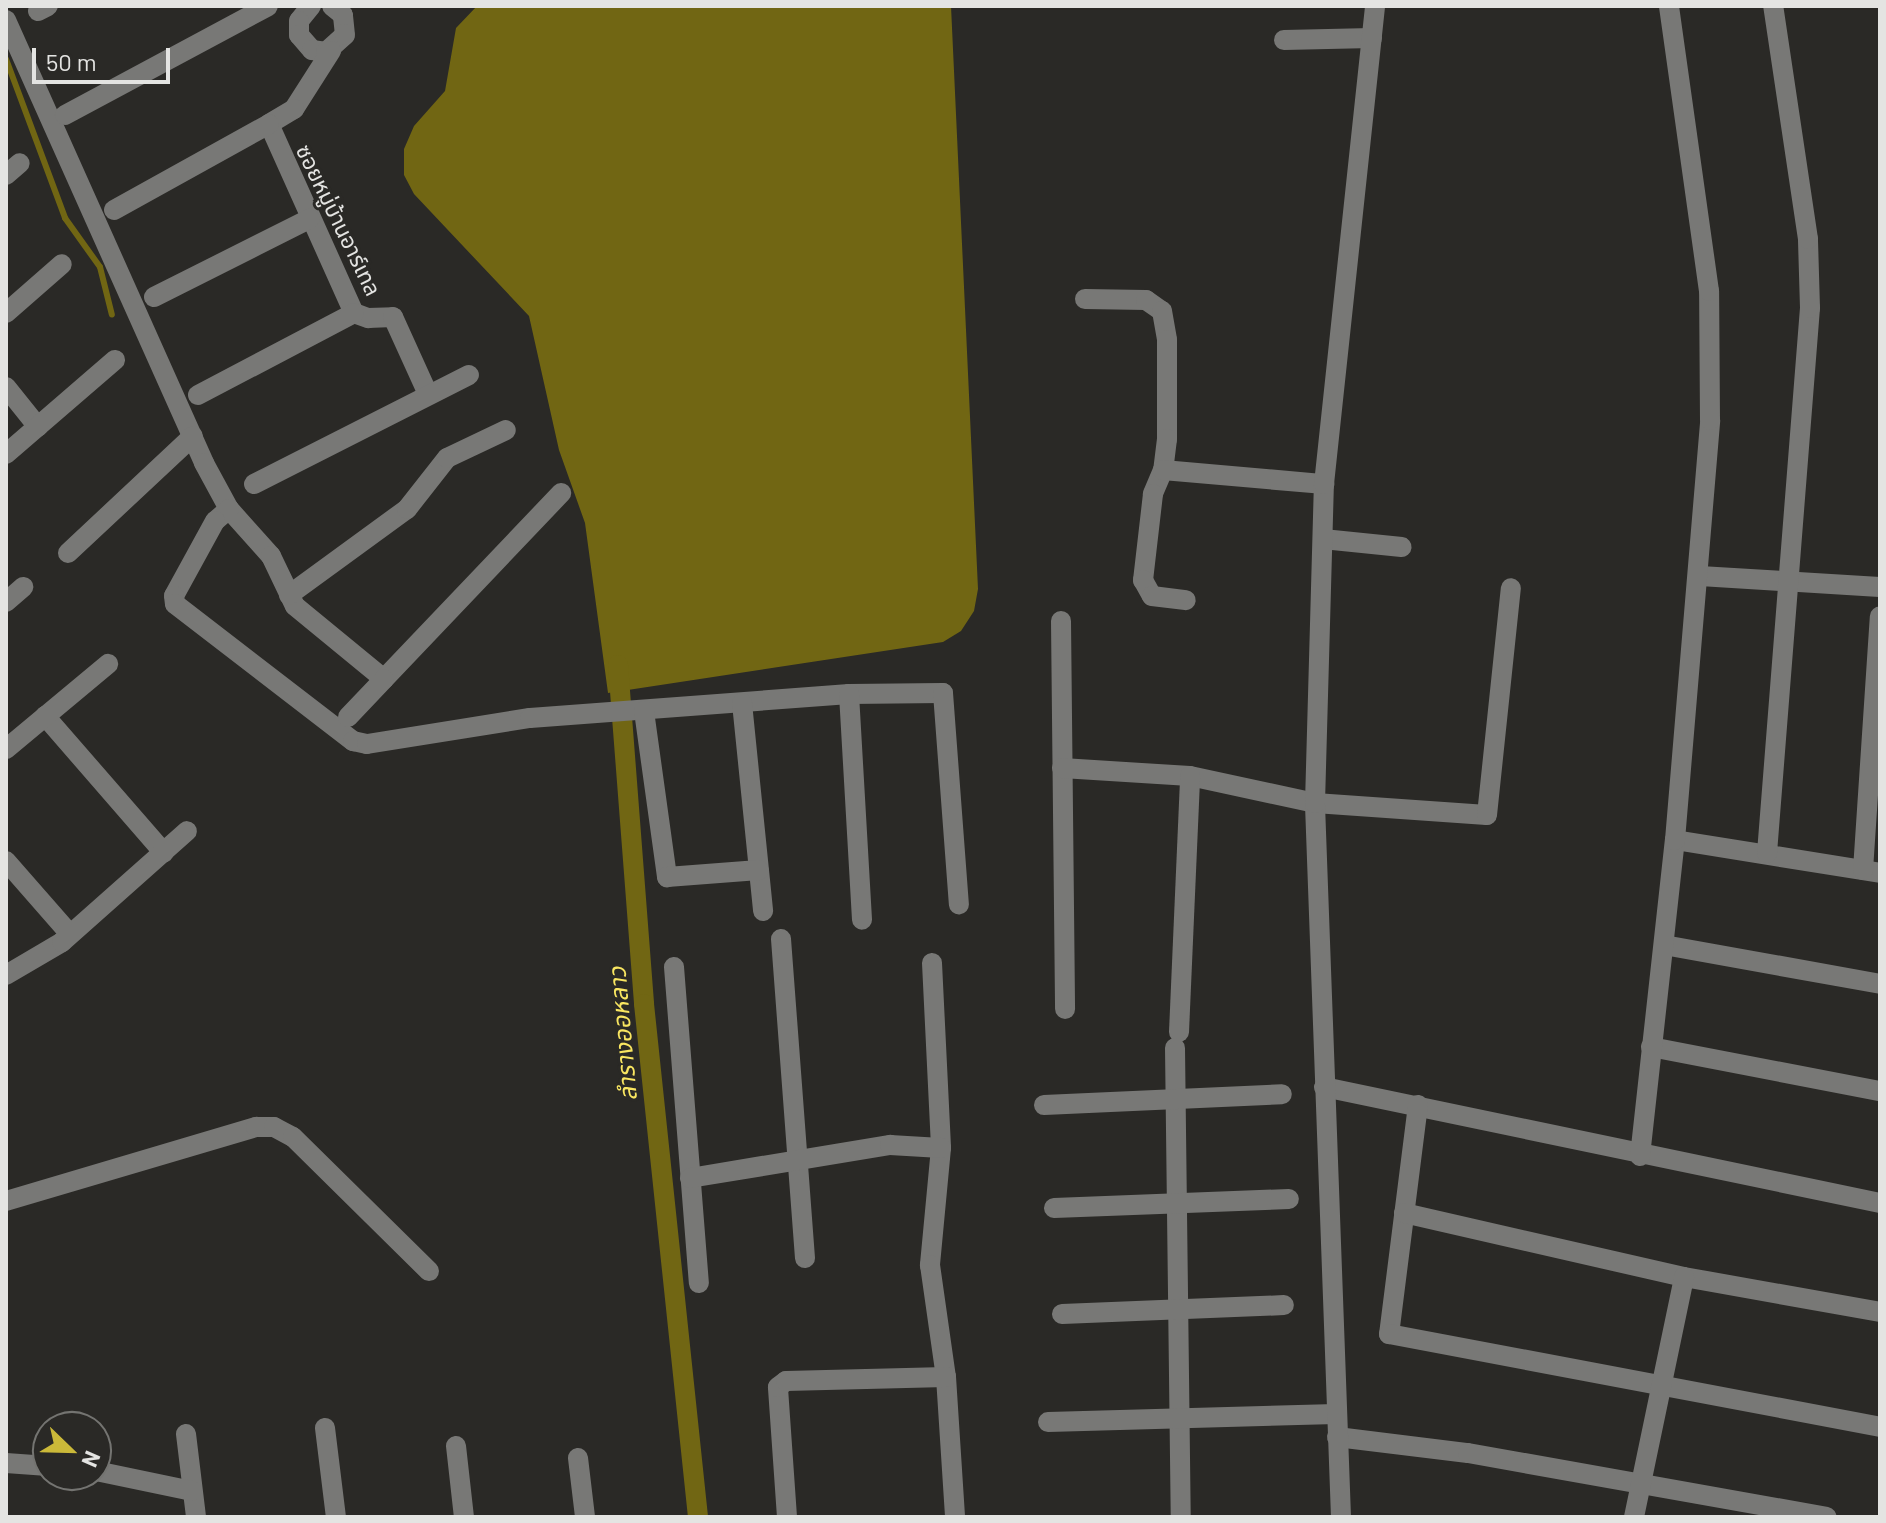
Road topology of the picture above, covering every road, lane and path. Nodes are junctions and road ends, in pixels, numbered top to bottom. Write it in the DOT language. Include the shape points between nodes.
graph roads {
  1 [pos="268,6"];
  2 [pos="311,6"];
  3 [pos="332,6"];
  4 [pos="1375,6"];
  5 [pos="1669,6"];
  6 [pos="1773,6"];
  7 [pos="6,20"];
  8 [pos="1372,38"];
  9 [pos="1284,40"];
  10 [pos="331,51"];
  11 [pos="65,115"];
  12 [pos="269,124"];
  13 [pos="114,210"];
  14 [pos="309,219"];
  15 [pos="62,264"];
  16 [pos="154,297"];
  17 [pos="1085,299"];
  18 [pos="6,313"];
  19 [pos="354,313"];
  20 [pos="115,360"];
  21 [pos="469,375"];
  22 [pos="6,387"];
  23 [pos="428,394"];
  24 [pos="198,395"];
  25 [pos="38,427"];
  26 [pos="506,430"];
  27 [pos="193,436"];
  28 [pos="6,454"];
  29 [pos="1163,470"];
  30 [pos="254,484"];
  31 [pos="1324,484"];
  32 [pos="561,493"];
  33 [pos="229,509"];
  34 [pos="1323,539"];
  35 [pos="1402,547"];
  36 [pos="68,553"];
  37 [pos="1700,576"];
  38 [pos="1789,579"];
  39 [pos="23,587"];
  40 [pos="1880,587"];
  41 [pos="1511,588"];
  42 [pos="289,595"];
  43 [pos="1186,600"];
  44 [pos="6,602"];
  45 [pos="1880,617"];
  46 [pos="1061,621"];
  47 [pos="108,664"];
  48 [pos="384,679"];
  49 [pos="849,694"];
  50 [pos="742,703"];
  51 [pos="644,711"];
  52 [pos="45,716"];
  53 [pos="348,717"];
  54 [pos="6,749"];
  55 [pos="1062,768"];
  56 [pos="1190,776"];
  57 [pos="1315,803"];
  58 [pos="187,831"];
  59 [pos="1675,840"];
  60 [pos="164,853"];
  61 [pos="1767,853"];
  62 [pos="6,861"];
  63 [pos="759,870"];
  64 [pos="1872,872"];
  65 [pos="959,904"];
  66 [pos="763,911"];
  67 [pos="862,920"];
  68 [pos="70,934"];
  69 [pos="781,939"];
  70 [pos="1664,945"];
  71 [pos="932,963"];
  72 [pos="674,967"];
  73 [pos="6,975"];
  74 [pos="1880,984"];
  75 [pos="1065,1009"];
  76 [pos="1651,1047"];
  77 [pos="1324,1087"];
  78 [pos="1880,1091"];
  79 [pos="1282,1094"];
  80 [pos="1174,1102"];
  81 [pos="1044,1105"];
  82 [pos="1418,1105"];
  83 [pos="941,1148"];
  84 [pos="1640,1156"];
  85 [pos="796,1161"];
  86 [pos="690,1178"];
  87 [pos="1289,1199"];
  88 [pos="6,1201"];
  89 [pos="1880,1203"];
  90 [pos="1174,1204"];
  91 [pos="1054,1208"];
  92 [pos="1404,1213"];
  93 [pos="805,1258"];
  94 [pos="429,1271"];
  95 [pos="1684,1277"];
  96 [pos="699,1283"];
  97 [pos="1284,1305"];
  98 [pos="1179,1312"];
  99 [pos="1880,1312"];
  100 [pos="1062,1314"];
  101 [pos="946,1377"];
  102 [pos="1660,1384"];
  103 [pos="1336,1414"];
  104 [pos="1179,1421"];
  105 [pos="1048,1422"];
  106 [pos="1880,1427"];
  107 [pos="325,1428"];
  108 [pos="186,1434"];
  109 [pos="1337,1437"];
  110 [pos="456,1446"];
  111 [pos="578,1458"];
  112 [pos="6,1463"];
  113 [pos="32,1465"];
  114 [pos="112,1474"];
  115 [pos="1641,1482"];
  116 [pos="192,1491"];
  117 [pos="196,1517"];
  118 [pos="336,1517"];
  119 [pos="464,1517"];
  120 [pos="585,1517"];
  121 [pos="787,1517"];
  122 [pos="955,1517"];
  123 [pos="1181,1517"];
  124 [pos="1341,1517"];
  125 [pos="1634,1517"];
  126 [pos="1826,1517"];
  1 -- 11 [label="street"];
  2 -- 10 [label="street" via="299,21 302,41 312,50"];
  3 -- 10 [label="street" via="346,28"];
  4 -- 8 [label="street"];
  5 -- 37 [label="street" via="1709,291 1710,420"];
  6 -- 38 [label="street" via="1808,239 1810,308"];
  7 -- 27 [label="street"];
  8 -- 9 [label="street"];
  8 -- 31 [label="street"];
  10 -- 12 [label="street" via="294,109"];
  12 -- 13 [label="street"];
  12 -- 14 [label="street, ซอยหมู่บ้านอาร์เทล"];
  14 -- 16 [label="street"];
  14 -- 19 [label="street, ซอยหมู่บ้านอาร์เทล"];
  15 -- 18 [label="street"];
  17 -- 29 [label="street" via="1146,300 1162,311 1167,355"];
  19 -- 23 [label="street, ซอยหมู่บ้านอาร์เทล" via="393,317"];
  19 -- 24 [label="street"];
  20 -- 25 [label="street"];
  21 -- 23 [label="street"];
  22 -- 25 [label="street"];
  23 -- 30 [label="street"];
  25 -- 28 [label="street"];
  26 -- 42 [label="street" via="447,458 407,509"];
  27 -- 33 [label="street"];
  27 -- 36 [label="street"];
  29 -- 31 [label="street"];
  29 -- 43 [label="street" via="1153,494 1143,580 1152,596"];
  31 -- 34 [label="street"];
  32 -- 48 [label="street"];
  33 -- 42 [label="street" via="271,556"];
  33 -- 51 [label="street" via="215,521 174,596 175,604 353,741 367,744 530,718"];
  34 -- 35 [label="street"];
  34 -- 57 [label="street"];
  37 -- 38 [label="street"];
  37 -- 59 [label="street"];
  38 -- 40 [label="street"];
  38 -- 61 [label="street"];
  39 -- 44 [label="street"];
  41 -- 57 [label="street" via="1487,815"];
  42 -- 48 [label="street" via="295,606"];
  45 -- 64 [label="street"];
  46 -- 55 [label="street"];
  47 -- 52 [label="street"];
  48 -- 53 [label="street"];
  49 -- 50 [label="street"];
  49 -- 65 [label="street" via="943,693"];
  49 -- 67 [label="street"];
  50 -- 51 [label="street"];
  50 -- 63 [label="street"];
  51 -- 63 [label="street" via="667,877"];
  52 -- 54 [label="street"];
  52 -- 60 [label="street"];
  55 -- 56 [label="street"];
  55 -- 75 [label="street"];
  56 -- 57 [label="street"];
  56 -- 80 [label="street"];
  57 -- 77 [label="street"];
  58 -- 60 [label="street"];
  59 -- 61 [label="street"];
  59 -- 70 [label="street"];
  60 -- 68 [label="street"];
  61 -- 64 [label="street"];
  62 -- 68 [label="street"];
  63 -- 66 [label="street"];
  68 -- 73 [label="street"];
  69 -- 85 [label="street"];
  70 -- 74 [label="street"];
  70 -- 76 [label="street"];
  71 -- 83 [label="street"];
  72 -- 86 [label="street"];
  76 -- 78 [label="street"];
  76 -- 84 [label="street"];
  77 -- 82 [label="street"];
  77 -- 103 [label="street"];
  79 -- 80 [label="street"];
  80 -- 81 [label="street"];
  80 -- 90 [label="street"];
  82 -- 84 [label="street"];
  82 -- 92 [label="street"];
  83 -- 85 [label="street" via="914,1143"];
  83 -- 101 [label="street" via="930,1265"];
  84 -- 89 [label="street"];
  85 -- 86 [label="street"];
  85 -- 93 [label="street"];
  86 -- 96 [label="street"];
  87 -- 90 [label="street"];
  88 -- 94 [label="street" via="256,1127 274,1127 293,1137"];
  90 -- 91 [label="street"];
  90 -- 98 [label="street"];
  92 -- 95 [label="street"];
  92 -- 102 [label="street" via="1389,1334"];
  95 -- 99 [label="street"];
  95 -- 102 [label="street"];
  97 -- 98 [label="street"];
  98 -- 100 [label="street"];
  98 -- 104 [label="street"];
  101 -- 121 [label="street" via="786,1381 778,1387"];
  101 -- 122 [label="street"];
  102 -- 106 [label="street"];
  102 -- 115 [label="street"];
  103 -- 104 [label="street"];
  103 -- 109 [label="street"];
  104 -- 105 [label="street"];
  104 -- 123 [label="street"];
  107 -- 118 [label="street"];
  108 -- 116 [label="street"];
  109 -- 115 [label="street"];
  109 -- 124 [label="street"];
  110 -- 119 [label="street"];
  111 -- 120 [label="street"];
  112 -- 113 [label="street"];
  114 -- 116 [label="street"];
  115 -- 125 [label="street"];
  115 -- 126 [label="street"];
  116 -- 117 [label="street"];
}
